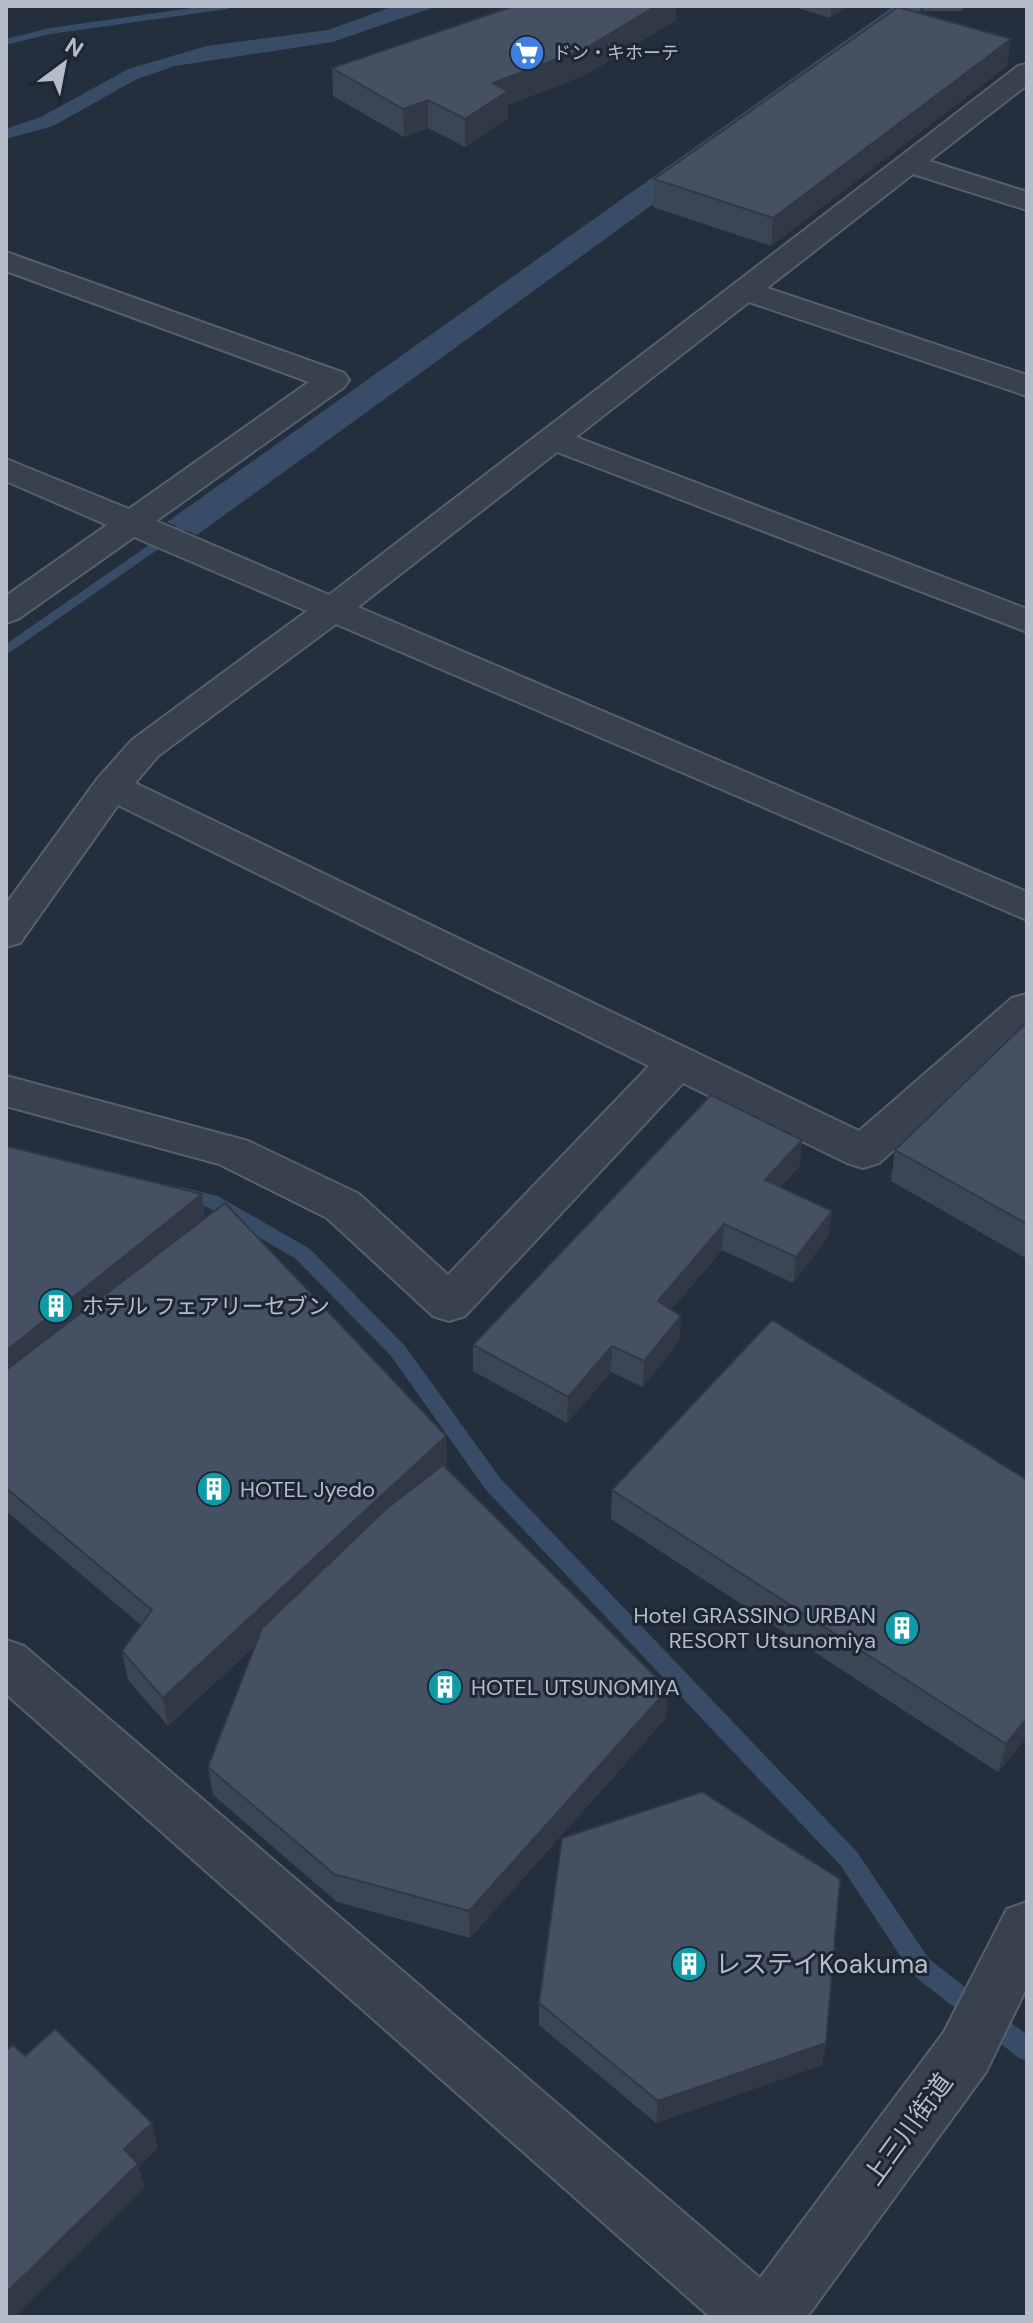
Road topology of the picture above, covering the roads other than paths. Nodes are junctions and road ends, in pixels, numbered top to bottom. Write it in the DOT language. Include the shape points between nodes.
graph roads {
  1 [pos="1027,72"];
  2 [pos="909,164"];
  3 [pos="1027,201"];
  4 [pos="6,261"];
  5 [pos="745,290"];
  6 [pos="1027,386"];
  7 [pos="553,439"];
  8 [pos="6,469"];
  9 [pos="132,523"];
  10 [pos="333,609"];
  11 [pos="6,612"];
  12 [pos="1027,621"];
  13 [pos="111,787"];
  14 [pos="1027,907"];
  15 [pos="6,933"];
  16 [pos="1027,1008"];
  17 [pos="678,1062"];
  18 [pos="6,1091"];
  19 [pos="6,1662"];
  20 [pos="1027,1928"];
  21 [pos="757,2317"];
  22 [pos="769,2317"];
  1 -- 2 [label="street"];
  2 -- 3 [label="street"];
  2 -- 5 [label="street"];
  4 -- 9 [label="street" via="333,380"];
  5 -- 6 [label="street"];
  5 -- 7 [label="street"];
  7 -- 10 [label="street"];
  7 -- 12 [label="street"];
  8 -- 9 [label="street"];
  9 -- 10 [label="street"];
  9 -- 11 [label="street"];
  10 -- 13 [label="street" via="145,748"];
  10 -- 14 [label="street"];
  13 -- 15 [label="street"];
  13 -- 17 [label="street"];
  16 -- 17 [label="street" via="863,1152"];
  17 -- 18 [label="street" via="449,1303 343,1206 232,1152"];
  19 -- 21 [label="street"];
  20 -- 22 [label="street, 上三川街道" via="965,2052"];
}
